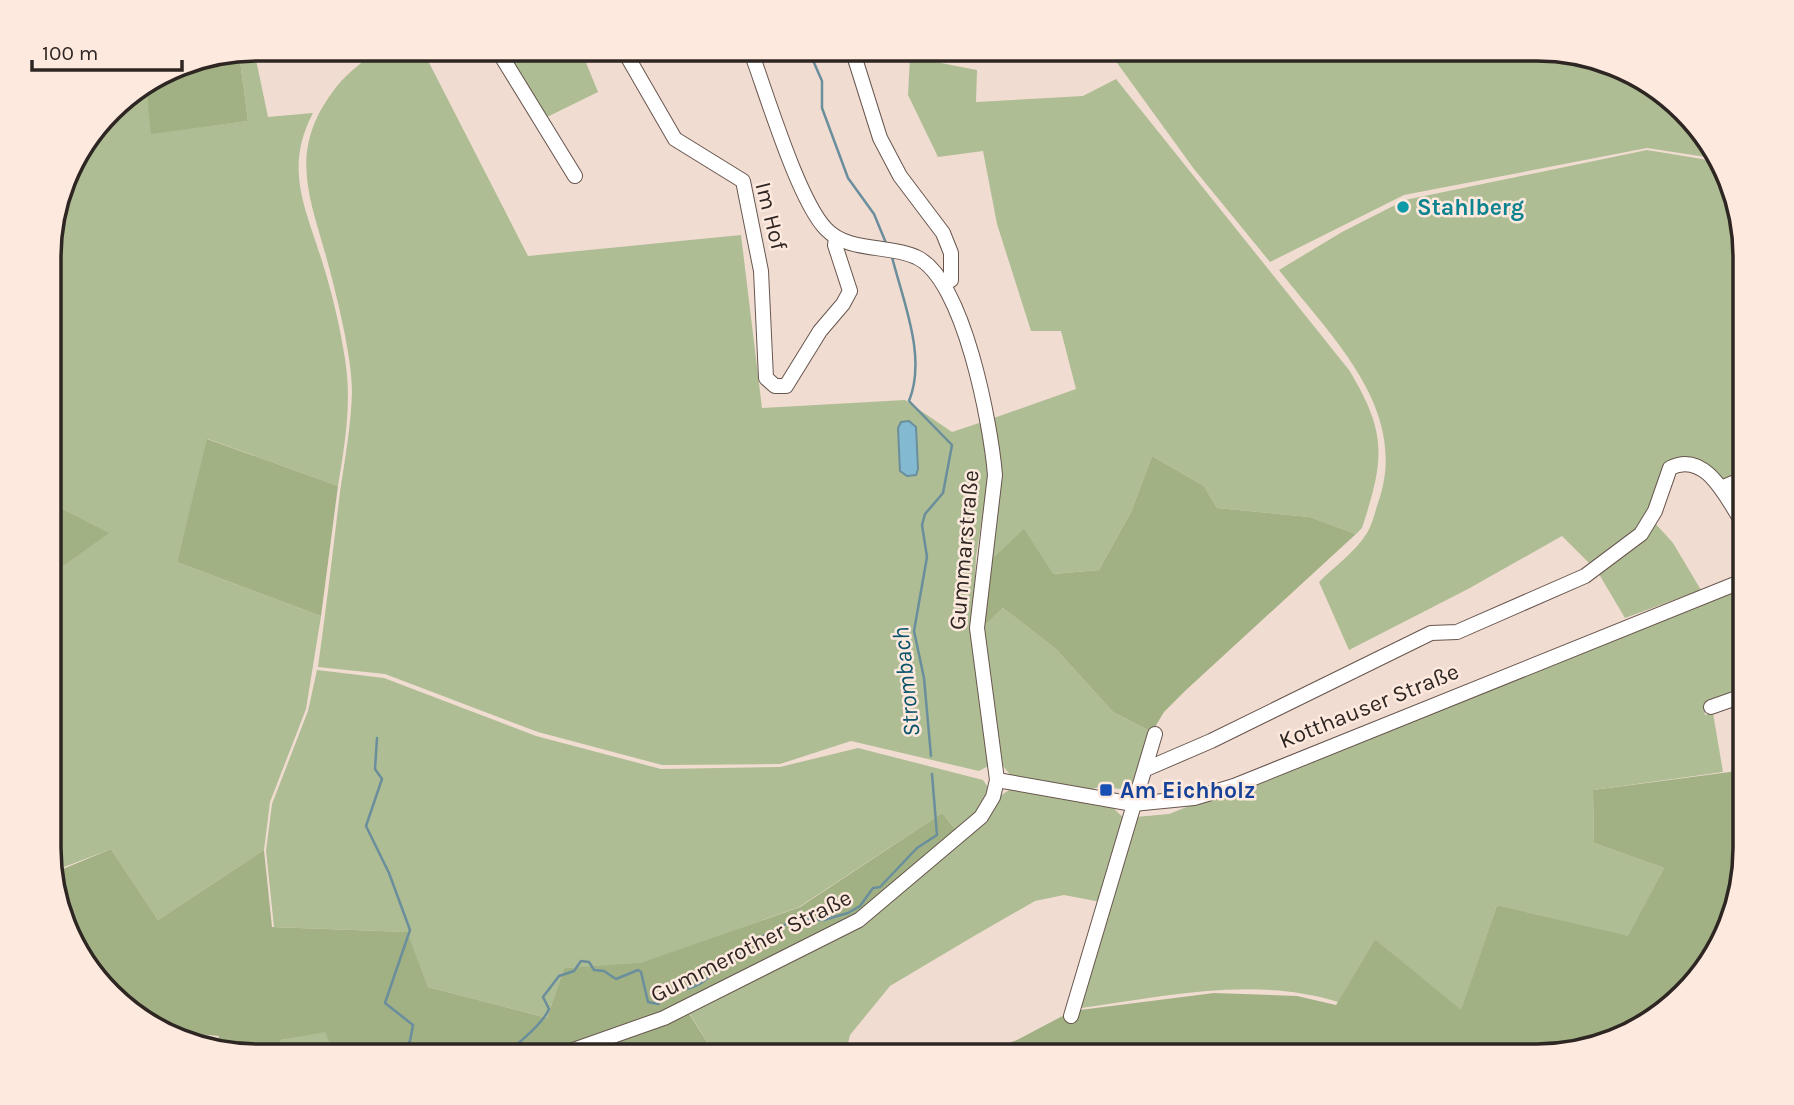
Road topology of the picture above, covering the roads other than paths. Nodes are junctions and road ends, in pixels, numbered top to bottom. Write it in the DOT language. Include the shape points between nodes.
graph roads {
  1 [pos="504,61"];
  2 [pos="630,61"];
  3 [pos="754,61"];
  4 [pos="856,61"];
  5 [pos="575,176"];
  6 [pos="836,237"];
  7 [pos="944,284"];
  8 [pos="1732,483"];
  9 [pos="1721,488"];
  10 [pos="1732,505"];
  11 [pos="1732,585"];
  12 [pos="1732,700"];
  13 [pos="1711,707"];
  14 [pos="1155,734"];
  15 [pos="1146,769"];
  16 [pos="997,780"];
  17 [pos="1133,804"];
  18 [pos="1071,1016"];
  19 [pos="591,1044"];
  1 -- 5 [label="street"];
  2 -- 6 [label="street, Im Hof" via="675,139 743,181 761,271 766,378 775,386 786,386 850,291"];
  3 -- 6 [label="street" via="802,189 825,228"];
  4 -- 7 [label="street" via="880,138 900,176 943,233 951,253 951,280"];
  6 -- 7 [label="street, Gummarstraße" via="917,257 932,267"];
  7 -- 16 [label="street, Gummarstraße" via="978,378 994,456 977,628"];
  8 -- 9 [label="street"];
  9 -- 10 [label="street"];
  9 -- 15 [label="street" via="1699,467 1680,463 1670,468 1641,534 1585,576 1457,632 1431,633"];
  11 -- 17 [label="street, Kotthauser Straße" via="1234,786 1194,798"];
  12 -- 13 [label="street"];
  14 -- 15 [label="street"];
  15 -- 17 [label="street"];
  16 -- 17 [label="street, Kotthauser Straße"];
  16 -- 19 [label="street, Gummerother Straße" via="981,817 859,920 664,1018"];
  17 -- 18 [label="street"];
}
